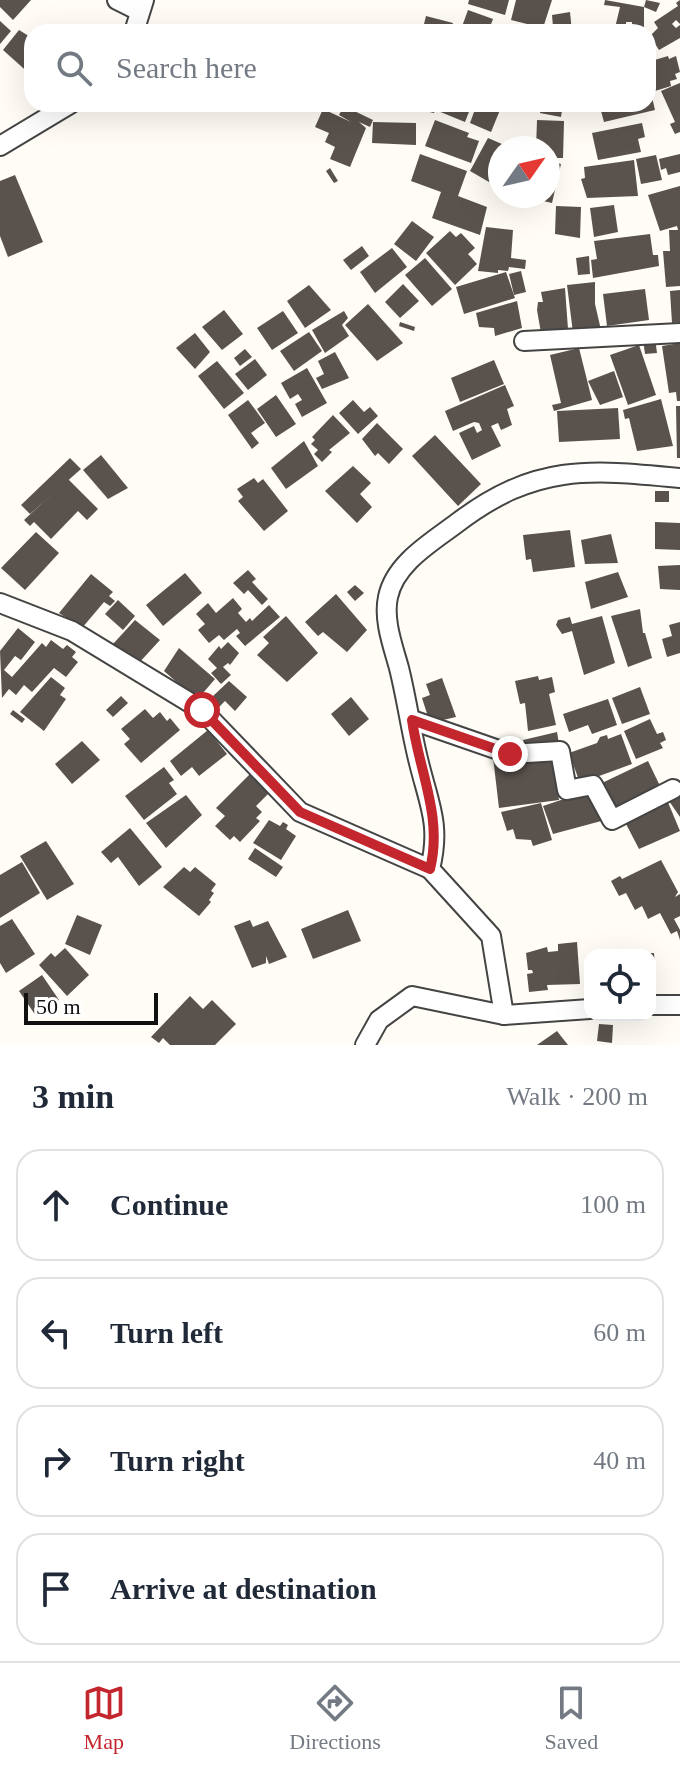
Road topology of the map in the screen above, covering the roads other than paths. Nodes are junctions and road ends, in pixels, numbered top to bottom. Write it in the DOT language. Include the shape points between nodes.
graph roads {
  1 [pos="117,0"];
  2 [pos="142,5"];
  3 [pos="57,112"];
  4 [pos="0,146"];
  5 [pos="680,333"];
  6 [pos="524,341"];
  7 [pos="680,478"];
  8 [pos="0,603"];
  9 [pos="412,720"];
  10 [pos="673,789"];
  11 [pos="430,869"];
  12 [pos="656,1005"];
  13 [pos="680,1005"];
  14 [pos="584,1009"];
  15 [pos="504,1015"];
  16 [pos="365,1045"];
  1 -- 2 [label="street"];
  3 -- 4 [label="street"];
  5 -- 6 [label="street"];
  7 -- 9 [label="street" via="604,472 552,474 518,484 486,501 405,564 388,596 388,628"];
  8 -- 11 [label="street" via="72,631 202,710 300,812"];
  9 -- 10 [label="street" via="510,754 560,751 567,790 593,785 612,820"];
  9 -- 11 [label="street" via="435,816"];
  11 -- 15 [label="street" via="491,936"];
  12 -- 13 [label="street"];
  14 -- 15 [label="street"];
  15 -- 16 [label="street" via="412,996 379,1020"];
}
